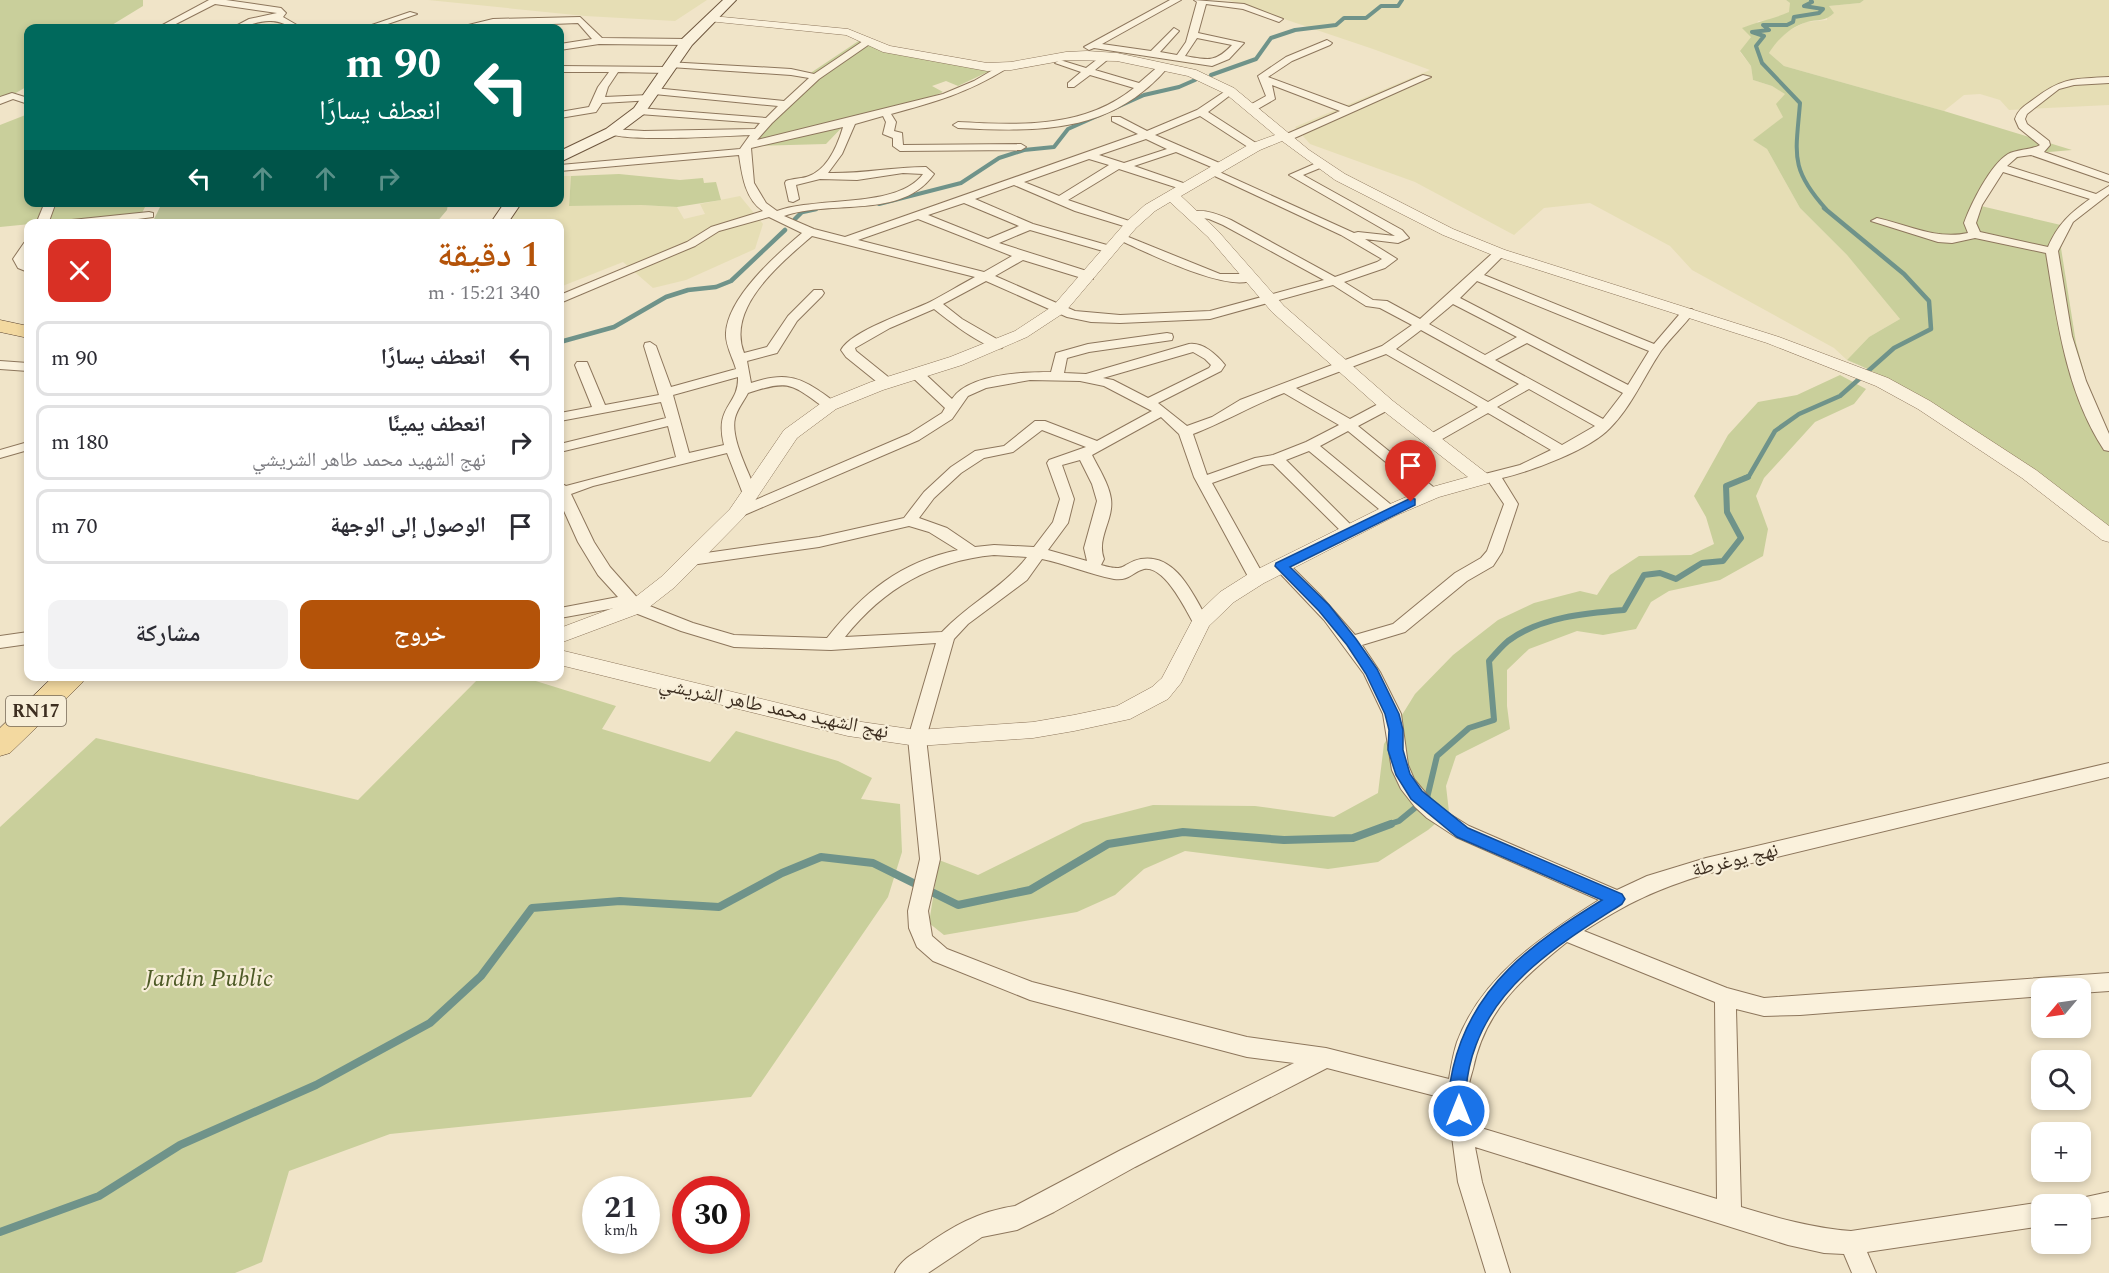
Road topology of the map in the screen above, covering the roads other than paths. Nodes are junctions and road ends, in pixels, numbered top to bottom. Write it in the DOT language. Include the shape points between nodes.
graph roads {
  1 [pos="730,0"];
  2 [pos="1177,0"];
  3 [pos="1200,1"];
  4 [pos="412,14"];
  5 [pos="278,17"];
  6 [pos="712,19"];
  7 [pos="1279,19"];
  8 [pos="170,24"];
  9 [pos="245,24"];
  10 [pos="290,24"];
  11 [pos="381,24"];
  12 [pos="483,24"];
  13 [pos="526,24"];
  14 [pos="550,24"];
  15 [pos="1174,31"];
  16 [pos="1193,35"];
  17 [pos="598,41"];
  18 [pos="869,41"];
  19 [pos="687,42"];
  20 [pos="1327,43"];
  21 [pos="575,44"];
  22 [pos="564,45"];
  23 [pos="1093,45"];
  24 [pos="618,48"];
  25 [pos="1153,54"];
  26 [pos="1076,55"];
  27 [pos="1107,56"];
  28 [pos="1179,58"];
  29 [pos="564,63"];
  30 [pos="1060,63"];
  31 [pos="1164,66"];
  32 [pos="668,67"];
  33 [pos="1003,67"];
  34 [pos="612,69"];
  35 [pos="564,70"];
  36 [pos="1090,72"];
  37 [pos="816,77"];
  38 [pos="1426,77"];
  39 [pos="2109,80"];
  40 [pos="1266,81"];
  41 [pos="1071,85"];
  42 [pos="1141,87"];
  43 [pos="24,91"];
  44 [pos="1230,91"];
  45 [pos="651,94"];
  46 [pos="12,96"];
  47 [pos="24,99"];
  48 [pos="599,100"];
  49 [pos="0,101"];
  50 [pos="787,104"];
  51 [pos="1251,108"];
  52 [pos="639,111"];
  53 [pos="1350,111"];
  54 [pos="885,112"];
  55 [pos="1201,112"];
  56 [pos="564,114"];
  57 [pos="1116,119"];
  58 [pos="768,121"];
  59 [pos="850,122"];
  60 [pos="958,125"];
  61 [pos="611,132"];
  62 [pos="759,132"];
  63 [pos="1146,135"];
  64 [pos="1285,137"];
  65 [pos="1021,147"];
  66 [pos="1255,147"];
  67 [pos="745,149"];
  68 [pos="1176,149"];
  69 [pos="2034,152"];
  70 [pos="564,155"];
  71 [pos="1089,155"];
  72 [pos="1321,164"];
  73 [pos="1122,165"];
  74 [pos="564,168"];
  75 [pos="2001,168"];
  76 [pos="1216,169"];
  77 [pos="818,176"];
  78 [pos="2109,178"];
  79 [pos="1013,181"];
  80 [pos="2109,189"];
  81 [pos="1178,191"];
  82 [pos="793,198"];
  83 [pos="2099,198"];
  84 [pos="965,199"];
  85 [pos="1059,201"];
  86 [pos="772,214"];
  87 [pos="1194,214"];
  88 [pos="920,216"];
  89 [pos="1877,221"];
  90 [pos="1029,226"];
  91 [pos="810,232"];
  92 [pos="1345,233"];
  93 [pos="1975,235"];
  94 [pos="1121,237"];
  95 [pos="846,241"];
  96 [pos="988,243"];
  97 [pos="24,251"];
  98 [pos="2052,251"];
  99 [pos="1500,253"];
  100 [pos="1022,256"];
  101 [pos="24,266"];
  102 [pos="985,276"];
  103 [pos="1089,276"];
  104 [pos="1476,276"];
  105 [pos="1249,278"];
  106 [pos="1335,281"];
  107 [pos="818,292"];
  108 [pos="564,298"];
  109 [pos="1267,298"];
  110 [pos="1451,298"];
  111 [pos="935,304"];
  112 [pos="1059,309"];
  113 [pos="1688,312"];
  114 [pos="0,315"];
  115 [pos="24,320"];
  116 [pos="1421,324"];
  117 [pos="0,326"];
  118 [pos="24,331"];
  119 [pos="1167,337"];
  120 [pos="1527,337"];
  121 [pos="997,345"];
  122 [pos="650,346"];
  123 [pos="1387,349"];
  124 [pos="1656,349"];
  125 [pos="1486,360"];
  126 [pos="0,365"];
  127 [pos="582,365"];
  128 [pos="742,365"];
  129 [pos="1342,365"];
  130 [pos="24,367"];
  131 [pos="917,374"];
  132 [pos="1057,375"];
  133 [pos="1087,378"];
  134 [pos="887,383"];
  135 [pos="1530,384"];
  136 [pos="1286,388"];
  137 [pos="744,390"];
  138 [pos="1631,392"];
  139 [pos="667,395"];
  140 [pos="1148,403"];
  141 [pos="830,405"];
  142 [pos="1387,405"];
  143 [pos="953,408"];
  144 [pos="1487,408"];
  145 [pos="600,410"];
  146 [pos="1162,411"];
  147 [pos="564,416"];
  148 [pos="672,421"];
  149 [pos="1348,424"];
  150 [pos="1605,426"];
  151 [pos="2103,426"];
  152 [pos="1185,432"];
  153 [pos="1432,440"];
  154 [pos="1311,445"];
  155 [pos="564,446"];
  156 [pos="24,447"];
  157 [pos="733,447"];
  158 [pos="2109,447"];
  159 [pos="1090,450"];
  160 [pos="1563,451"];
  161 [pos="0,454"];
  162 [pos="684,459"];
  163 [pos="1276,459"];
  164 [pos="1488,477"];
  165 [pos="1203,481"];
  166 [pos="564,490"];
  167 [pos="1432,493"];
  168 [pos="750,494"];
  169 [pos="564,499"];
  170 [pos="1390,511"];
  171 [pos="736,513"];
  172 [pos="909,521"];
  173 [pos="1350,532"];
  174 [pos="2109,536"];
  175 [pos="971,551"];
  176 [pos="1040,553"];
  177 [pos="691,560"];
  178 [pos="1281,566"];
  179 [pos="1092,568"];
  180 [pos="1257,578"];
  181 [pos="632,603"];
  182 [pos="564,612"];
  183 [pos="1201,622"];
  184 [pos="564,631"];
  185 [pos="946,638"];
  186 [pos="24,639"];
  187 [pos="0,642"];
  188 [pos="1352,642"];
  189 [pos="831,644"];
  190 [pos="564,659"];
  191 [pos="51,681"];
  192 [pos="67,681"];
  193 [pos="0,730"];
  194 [pos="917,738"];
  195 [pos="0,745"];
  196 [pos="2109,770"];
  197 [pos="1617,899"];
  198 [pos="1565,932"];
  199 [pos="2109,982"];
  200 [pos="1725,997"];
  201 [pos="1326,1058"];
  202 [pos="1457,1091"];
  203 [pos="1461,1132"];
  204 [pos="2109,1204"];
  205 [pos="2091,1206"];
  206 [pos="1729,1216"];
  207 [pos="2031,1216"];
  208 [pos="1851,1243"];
  209 [pos="907,1273"];
  210 [pos="1498,1273"];
  211 [pos="1864,1273"];
  1 -- 6 [label="main road"];
  2 -- 23 [label="street"];
  3 -- 7 [label="street"];
  3 -- 16 [label="street"];
  4 -- 11 [label="street"];
  5 -- 8 [label="street" via="282,13 278,10 214,1"];
  5 -- 9 [label="street" via="258,18"];
  5 -- 10 [label="street"];
  6 -- 18 [label="street" via="848,32"];
  6 -- 19 [label="main road"];
  12 -- 13 [label="street"];
  14 -- 17 [label="street" via="580,20"];
  15 -- 25 [label="street"];
  16 -- 28 [label="street"];
  16 -- 28 [label="street" via="1239,43 1216,62"];
  17 -- 21 [label="street"];
  17 -- 24 [label="street"];
  18 -- 33 [label="street" via="887,49"];
  18 -- 37 [label="street"];
  19 -- 24 [label="street"];
  19 -- 32 [label="main road"];
  20 -- 40 [label="street" via="1276,66 1263,76"];
  21 -- 22 [label="street"];
  21 -- 29 [label="street"];
  23 -- 25 [label="street"];
  23 -- 26 [label="street"];
  24 -- 34 [label="street"];
  25 -- 28 [label="street"];
  26 -- 27 [label="street"];
  26 -- 33 [label="street"];
  27 -- 31 [label="street"];
  27 -- 36 [label="street"];
  30 -- 36 [label="street"];
  31 -- 42 [label="street"];
  31 -- 44 [label="street" via="1192,73"];
  32 -- 34 [label="street"];
  32 -- 37 [label="street" via="791,72"];
  32 -- 45 [label="main road"];
  33 -- 54 [label="street" via="963,90"];
  34 -- 35 [label="street"];
  34 -- 48 [label="street"];
  36 -- 41 [label="street"];
  36 -- 42 [label="street"];
  37 -- 50 [label="street"];
  38 -- 53 [label="street"];
  39 -- 69 [label="street" via="2056,87 2022,113 2023,126 2045,143 2043,149"];
  40 -- 51 [label="street" via="1271,97"];
  40 -- 53 [label="street"];
  42 -- 60 [label="street" via="1086,119"];
  43 -- 46 [label="street"];
  44 -- 51 [label="street"];
  44 -- 55 [label="street"];
  45 -- 48 [label="street"];
  45 -- 50 [label="street"];
  45 -- 52 [label="main road"];
  46 -- 47 [label="street"];
  46 -- 49 [label="street"];
  48 -- 56 [label="street" via="592,110"];
  50 -- 58 [label="street"];
  51 -- 64 [label="street"];
  52 -- 58 [label="street"];
  52 -- 61 [label="main road"];
  53 -- 64 [label="street"];
  54 -- 59 [label="street"];
  54 -- 65 [label="street" via="891,122 888,134 898,135 900,148"];
  55 -- 63 [label="street"];
  55 -- 66 [label="street"];
  57 -- 63 [label="street"];
  58 -- 62 [label="street"];
  59 -- 67 [label="street"];
  59 -- 77 [label="street" via="846,137"];
  61 -- 62 [label="street"];
  61 -- 70 [label="main road"];
  62 -- 67 [label="street"];
  63 -- 68 [label="street"];
  63 -- 71 [label="street"];
  64 -- 66 [label="street"];
  64 -- 72 [label="street"];
  66 -- 76 [label="street"];
  67 -- 74 [label="street"];
  67 -- 86 [label="street" via="749,183 761,205"];
  68 -- 73 [label="street"];
  68 -- 76 [label="street"];
  69 -- 75 [label="street" via="2014,155"];
  69 -- 78 [label="street"];
  71 -- 73 [label="street"];
  71 -- 79 [label="street"];
  72 -- 92 [label="street" via="1294,174 1403,238"];
  72 -- 99 [label="street" via="1430,223"];
  73 -- 81 [label="street"];
  73 -- 85 [label="street"];
  75 -- 83 [label="street"];
  75 -- 93 [label="street" via="1976,205 1971,223"];
  76 -- 81 [label="street"];
  76 -- 92 [label="street"];
  77 -- 82 [label="street" via="791,182"];
  77 -- 86 [label="street" via="857,177 914,169 929,174 918,188 898,197 801,207"];
  79 -- 84 [label="street"];
  79 -- 85 [label="street"];
  80 -- 83 [label="street"];
  81 -- 87 [label="street"];
  81 -- 94 [label="street" via="1150,208"];
  83 -- 98 [label="street" via="2069,220"];
  84 -- 88 [label="street"];
  84 -- 90 [label="street"];
  85 -- 94 [label="street"];
  86 -- 91 [label="street"];
  86 -- 108 [label="street" via="715,229 692,244"];
  87 -- 105 [label="street"];
  87 -- 106 [label="street" via="1210,215 1228,223"];
  88 -- 95 [label="street"];
  88 -- 96 [label="street"];
  89 -- 93 [label="street" via="1946,240"];
  90 -- 94 [label="street"];
  90 -- 96 [label="street"];
  91 -- 95 [label="street"];
  91 -- 128 [label="street" via="772,266 738,313 732,335"];
  92 -- 106 [label="street" via="1391,259"];
  93 -- 98 [label="street"];
  94 -- 103 [label="street"];
  94 -- 105 [label="street" via="1217,277"];
  95 -- 102 [label="street"];
  96 -- 100 [label="street"];
  97 -- 101 [label="street" via="19,259"];
  98 -- 151 [label="street" via="2066,336 2079,381"];
  99 -- 104 [label="street"];
  99 -- 113 [label="street"];
  100 -- 102 [label="street"];
  100 -- 103 [label="street"];
  102 -- 111 [label="street"];
  102 -- 112 [label="street"];
  103 -- 112 [label="street"];
  104 -- 110 [label="street"];
  104 -- 124 [label="street"];
  105 -- 109 [label="street"];
  106 -- 109 [label="street"];
  106 -- 116 [label="street" via="1370,303 1380,303"];
  107 -- 128 [label="street" via="806,302 772,350"];
  109 -- 112 [label="street" via="1198,317 1100,318"];
  109 -- 129 [label="street"];
  110 -- 116 [label="street"];
  110 -- 120 [label="street"];
  111 -- 121 [label="street"];
  111 -- 134 [label="street" via="850,346 851,354"];
  112 -- 121 [label="street"];
  113 -- 124 [label="street"];
  113 -- 174 [label="street" via="1882,382 2029,474"];
  114 -- 115 [label="main road"];
  116 -- 123 [label="street"];
  116 -- 125 [label="street"];
  117 -- 118 [label="main road"];
  119 -- 132 [label="street" via="1088,348 1061,356"];
  120 -- 125 [label="street"];
  120 -- 138 [label="street"];
  121 -- 131 [label="street"];
  122 -- 139 [label="street"];
  123 -- 129 [label="street"];
  123 -- 144 [label="street"];
  124 -- 138 [label="street"];
  125 -- 135 [label="street"];
  126 -- 130 [label="street"];
  127 -- 145 [label="street"];
  128 -- 137 [label="street"];
  128 -- 139 [label="street"];
  129 -- 136 [label="street"];
  129 -- 142 [label="street"];
  131 -- 134 [label="street"];
  131 -- 143 [label="street"];
  132 -- 133 [label="street"];
  132 -- 143 [label="street" via="983,384 967,391"];
  133 -- 140 [label="street" via="1113,385"];
  133 -- 140 [label="street" via="1194,347 1218,365 1214,371"];
  134 -- 141 [label="street"];
  135 -- 144 [label="street"];
  135 -- 150 [label="street"];
  136 -- 149 [label="street"];
  136 -- 152 [label="street"];
  137 -- 141 [label="street" via="790,379"];
  137 -- 157 [label="street" via="728,420"];
  138 -- 150 [label="street"];
  139 -- 145 [label="street"];
  139 -- 148 [label="street"];
  140 -- 146 [label="street"];
  141 -- 168 [label="street" via="790,434"];
  142 -- 149 [label="street"];
  142 -- 153 [label="street"];
  143 -- 171 [label="street" via="941,421 901,443"];
  144 -- 153 [label="street"];
  144 -- 160 [label="street"];
  145 -- 147 [label="street"];
  146 -- 152 [label="street"];
  146 -- 159 [label="street"];
  148 -- 155 [label="street"];
  148 -- 162 [label="street"];
  149 -- 154 [label="street"];
  149 -- 167 [label="street"];
  150 -- 160 [label="street"];
  151 -- 158 [label="street"];
  152 -- 165 [label="street"];
  153 -- 164 [label="street"];
  154 -- 163 [label="street"];
  154 -- 170 [label="street"];
  156 -- 161 [label="street"];
  157 -- 162 [label="street"];
  157 -- 168 [label="street"];
  159 -- 172 [label="street" via="1040,424 1008,449 980,454 956,470"];
  159 -- 176 [label="street" via="1054,463 1067,499 1060,523"];
  159 -- 179 [label="street" via="1104,501 1092,548 1096,559"];
  160 -- 164 [label="street" via="1525,468"];
  162 -- 166 [label="street"];
  163 -- 165 [label="street"];
  163 -- 173 [label="street"];
  164 -- 167 [label="street, نهج الشهيد محمد طاهر الشريشي"];
  164 -- 188 [label="street" via="1511,504 1487,562 1399,628"];
  165 -- 180 [label="street"];
  167 -- 170 [label="street, نهج الشهيد محمد طاهر الشريشي"];
  168 -- 171 [label="street"];
  169 -- 181 [label="street" via="604,571"];
  170 -- 173 [label="street, نهج الشهيد محمد طاهر الشريشي"];
  171 -- 177 [label="street"];
  172 -- 175 [label="street" via="938,528"];
  172 -- 177 [label="street" via="819,542"];
  173 -- 178 [label="street, نهج الشهيد محمد طاهر الشريشي"];
  175 -- 176 [label="street"];
  175 -- 189 [label="street" via="934,561 882,590"];
  176 -- 179 [label="street"];
  176 -- 185 [label="street" via="1012,585 962,620"];
  177 -- 181 [label="street"];
  178 -- 180 [label="street, نهج الشهيد محمد طاهر الشريشي"];
  178 -- 188 [label="street"];
  179 -- 183 [label="street" via="1123,574 1145,564 1164,570"];
  180 -- 183 [label="street, نهج الشهيد محمد طاهر الشريشي" via="1227,597"];
  181 -- 182 [label="street"];
  181 -- 184 [label="street"];
  181 -- 189 [label="street" via="734,641"];
  183 -- 194 [label="street, نهج الشهيد محمد طاهر الشريشي" via="1170,683 1160,693 1122,713 1033,730"];
  185 -- 189 [label="street"];
  185 -- 194 [label="street"];
  186 -- 187 [label="street"];
  188 -- 197 [label="street" via="1392,714 1403,775 1416,795 1462,833"];
  190 -- 194 [label="street, نهج الشهيد محمد طاهر الشريشي" via="837,725"];
  191 -- 193 [label="main road, RN17"];
  192 -- 195 [label="main road, RN17"];
  194 -- 201 [label="street" via="930,860 918,911 919,928 924,941 940,955 1030,991 1247,1047"];
  196 -- 197 [label="street, نهج يوغرطة" via="1706,866 1654,882"];
  197 -- 198 [label="street, نهج يوغرطة"];
  198 -- 200 [label="street"];
  198 -- 202 [label="street, نهج يوغرطة" via="1519,968 1487,1007 1467,1044"];
  199 -- 200 [label="street" via="1800,1006 1764,1007"];
  200 -- 206 [label="street"];
  201 -- 202 [label="street"];
  201 -- 209 [label="street" via="1046,1204 1017,1218 977,1227"];
  202 -- 203 [label="street, نهج يوغرطة"];
  203 -- 206 [label="street"];
  203 -- 210 [label="street, نهج يوغرطة" via="1470,1182"];
  204 -- 205 [label="street"];
  206 -- 208 [label="street" via="1788,1233"];
  207 -- 208 [label="street"];
  208 -- 211 [label="street"];
}
